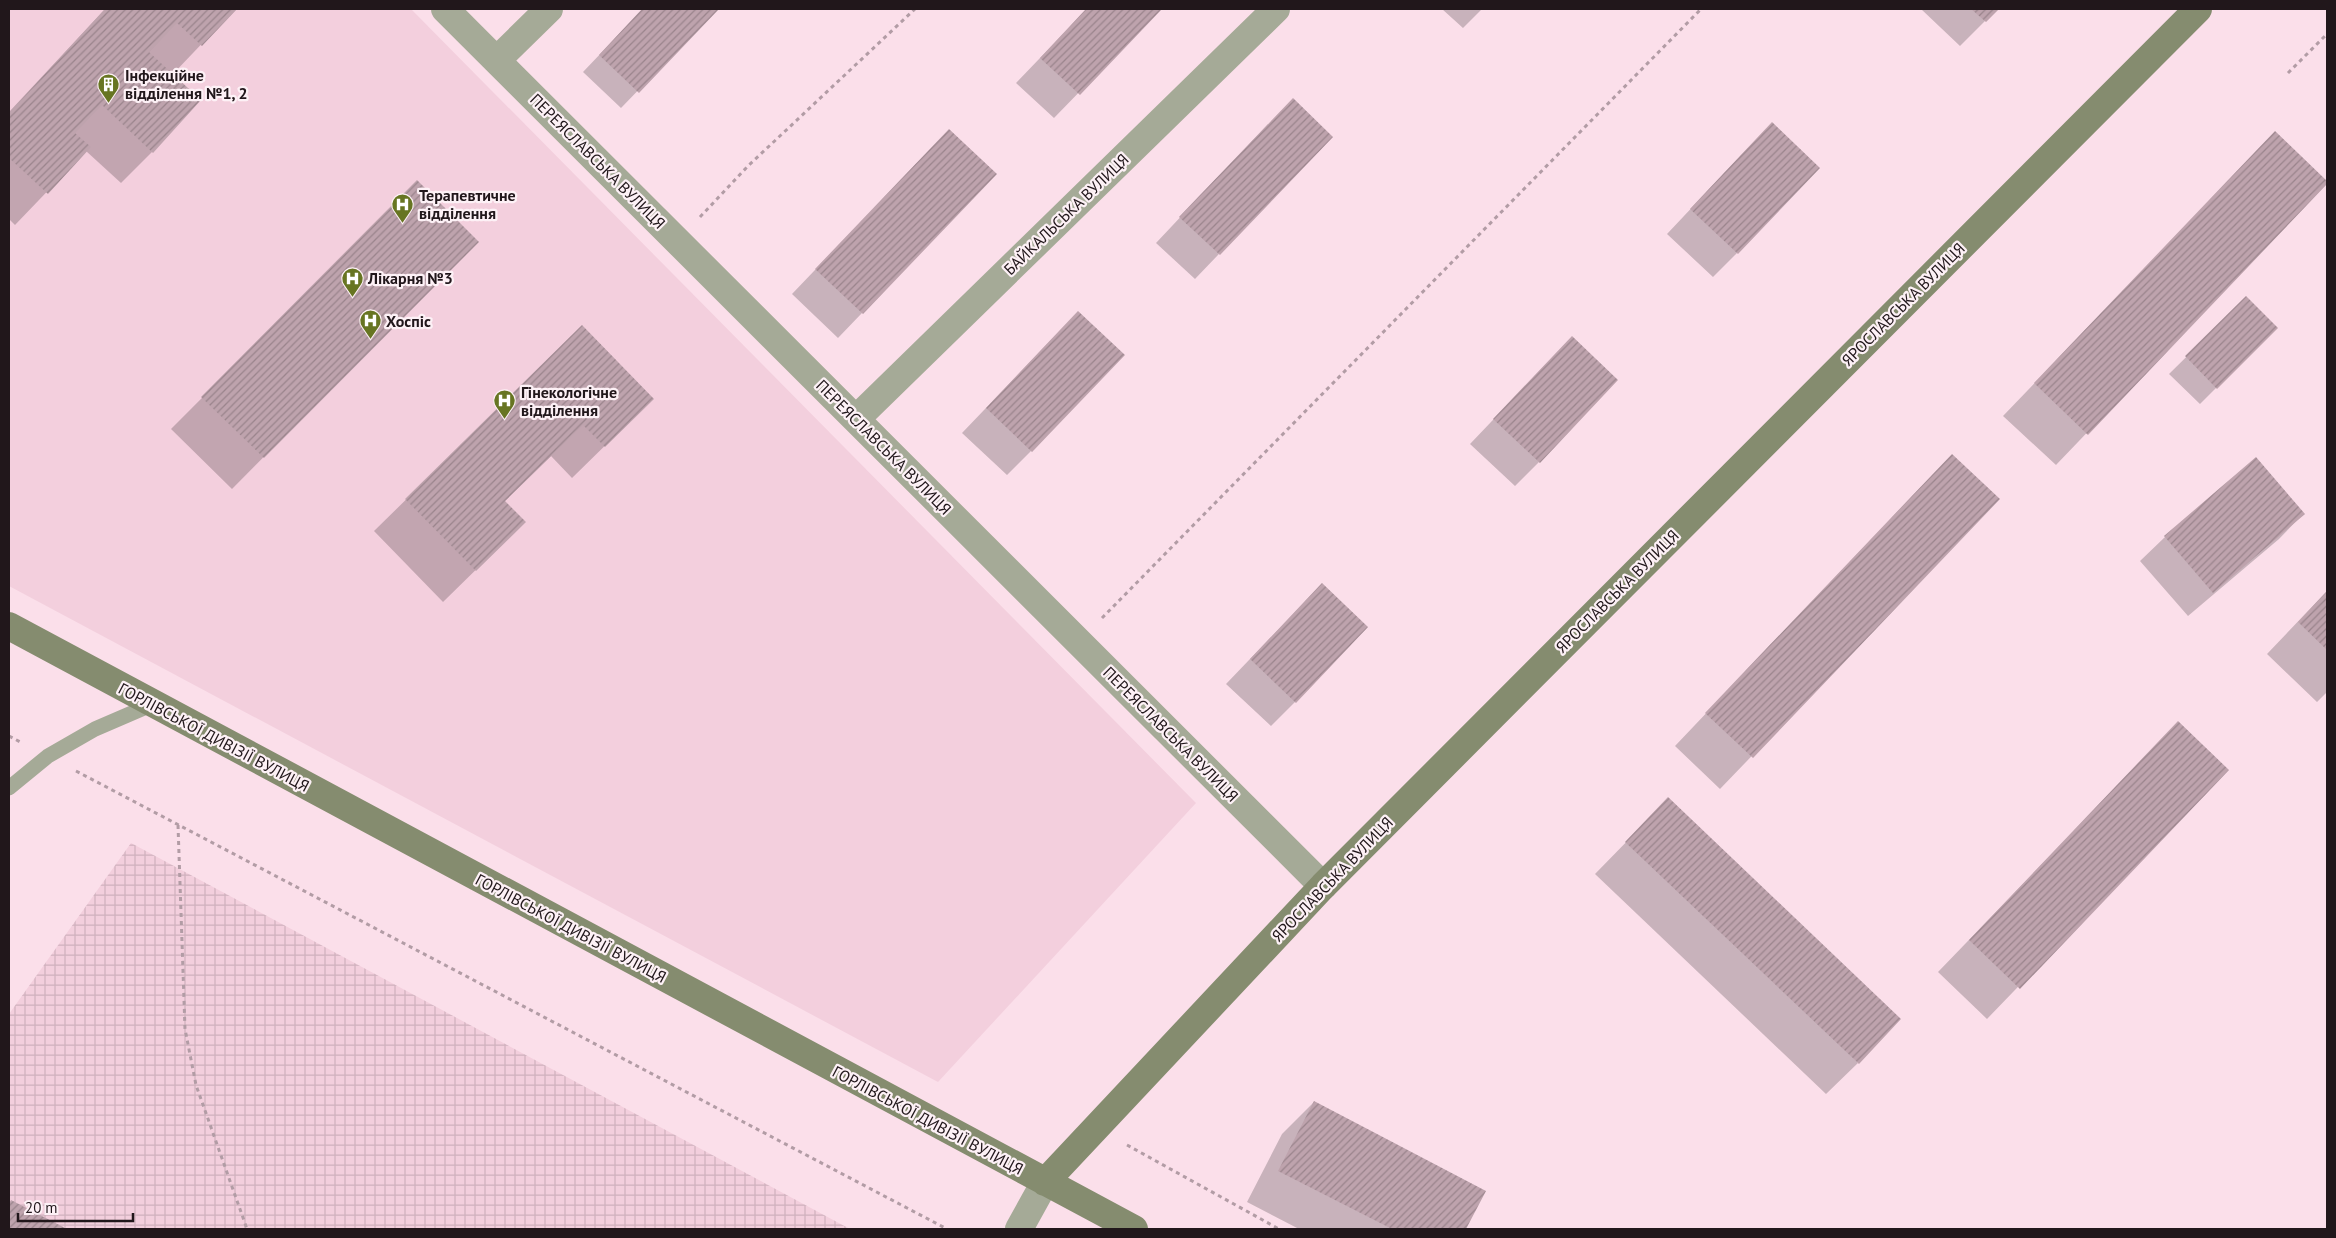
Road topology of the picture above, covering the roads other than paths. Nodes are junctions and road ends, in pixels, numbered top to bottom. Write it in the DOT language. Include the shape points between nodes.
graph roads {
  1 [pos="445,9"];
  2 [pos="549,9"];
  3 [pos="1276,9"];
  4 [pos="2198,9"];
  5 [pos="497,60"];
  6 [pos="856,419"];
  7 [pos="9,626"];
  8 [pos="153,704"];
  9 [pos="9,788"];
  10 [pos="1323,886"];
  11 [pos="1045,1182"];
  12 [pos="1020,1229"];
  13 [pos="1134,1229"];
  1 -- 5 [label="street, ПЕРЕЯСЛАВСЬКА ВУЛИЦЯ"];
  2 -- 5 [label="street"];
  3 -- 6 [label="street, БАЙКАЛЬСЬКА ВУЛИЦЯ"];
  4 -- 10 [label="street, ЯРОСЛАВСЬКА ВУЛИЦЯ"];
  5 -- 6 [label="street, ПЕРЕЯСЛАВСЬКА ВУЛИЦЯ"];
  6 -- 10 [label="street, ПЕРЕЯСЛАВСЬКА ВУЛИЦЯ"];
  7 -- 8 [label="street, ГОРЛІВСЬКОЇ ДИВІЗІЇ ВУЛИЦЯ"];
  8 -- 9 [label="lane" via="95,728 48,756"];
  8 -- 11 [label="street, ГОРЛІВСЬКОЇ ДИВІЗІЇ ВУЛИЦЯ"];
  10 -- 11 [label="street, ЯРОСЛАВСЬКА ВУЛИЦЯ"];
  11 -- 12 [label="street"];
  11 -- 13 [label="street, ГОРЛІВСЬКОЇ ДИВІЗІЇ ВУЛИЦЯ"];
}
